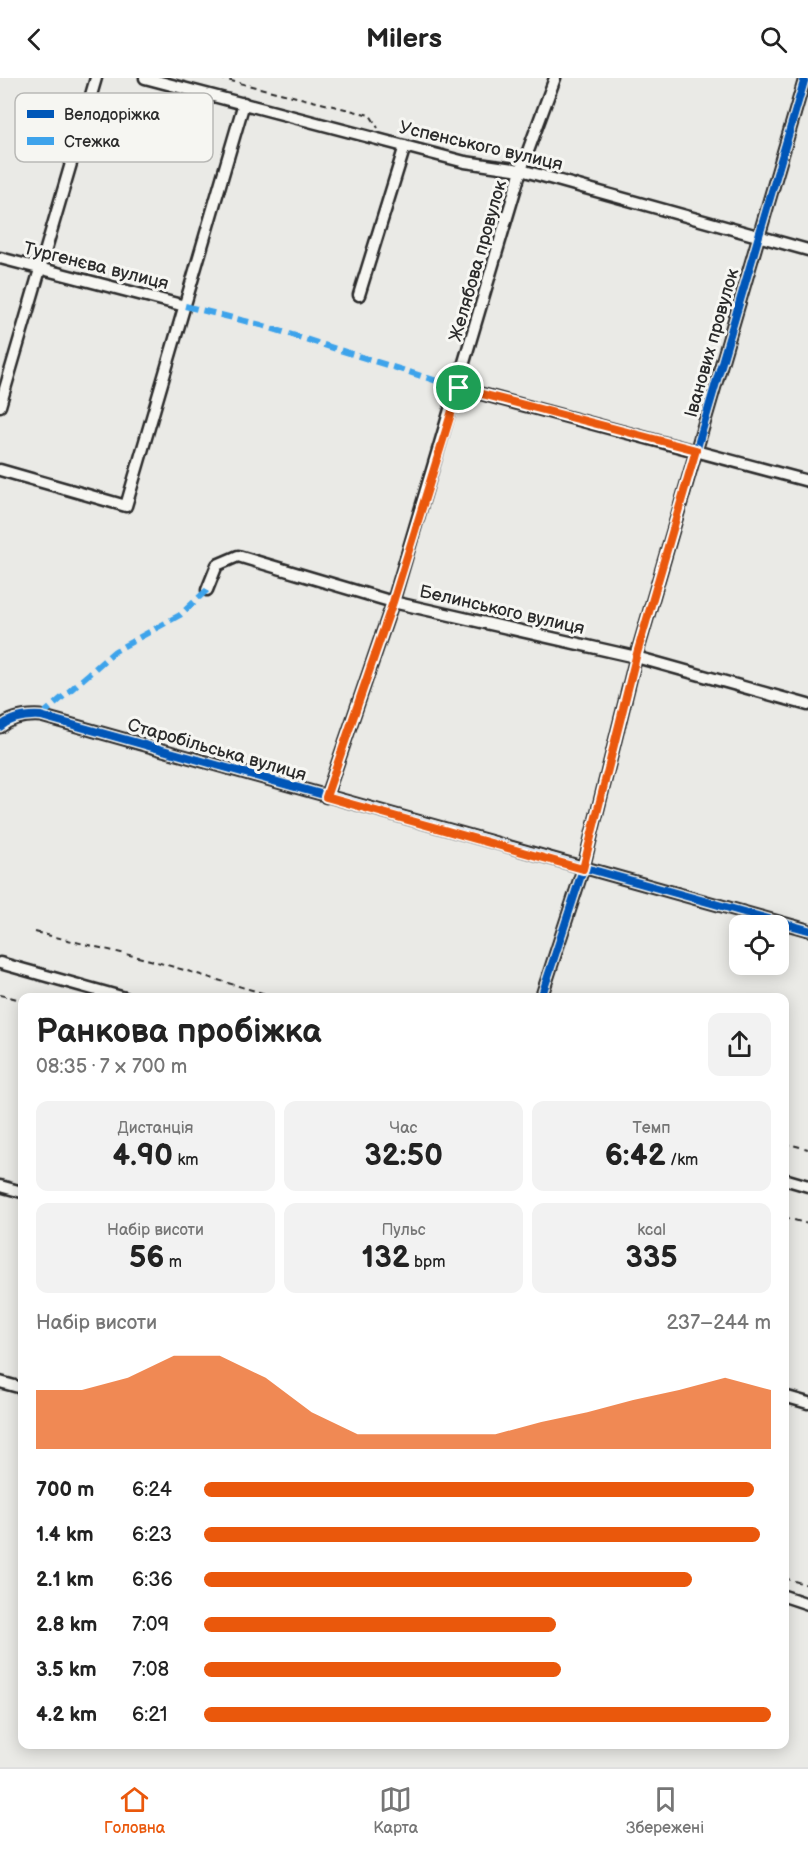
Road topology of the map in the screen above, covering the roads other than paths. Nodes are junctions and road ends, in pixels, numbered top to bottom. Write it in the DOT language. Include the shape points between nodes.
graph roads {
  1 [pos="96,78"];
  2 [pos="145,78"];
  3 [pos="555,78"];
  4 [pos="805,78"];
  5 [pos="92,93"];
  6 [pos="204,93"];
  7 [pos="213,95"];
  8 [pos="244,103"];
  9 [pos="405,146"];
  10 [pos="72,162"];
  11 [pos="521,171"];
  12 [pos="759,236"];
  13 [pos="808,250"];
  14 [pos="0,258"];
  15 [pos="42,269"];
  16 [pos="360,295"];
  17 [pos="185,306"];
  18 [pos="459,388"];
  19 [pos="0,406"];
  20 [pos="696,450"];
  21 [pos="0,470"];
  22 [pos="808,482"];
  23 [pos="207,590"];
  24 [pos="393,602"];
  25 [pos="636,657"];
  26 [pos="808,705"];
  27 [pos="0,727"];
  28 [pos="326,797"];
  29 [pos="583,869"];
  30 [pos="808,930"];
  31 [pos="0,963"];
  32 [pos="107,993"];
  33 [pos="544,993"];
  34 [pos="789,1180"];
  35 [pos="0,1186"];
  36 [pos="808,1186"];
  37 [pos="18,1191"];
  38 [pos="0,1382"];
  39 [pos="18,1387"];
  40 [pos="789,1397"];
  41 [pos="808,1403"];
  42 [pos="789,1598"];
  43 [pos="808,1604"];
  1 -- 5 [label="street"];
  2 -- 6 [label="street, Успенського вулиця"];
  3 -- 11 [label="street, Желябова провулок"];
  4 -- 12 [label="street, Іванових провулок"];
  7 -- 8 [label="street, Успенського вулиця"];
  8 -- 9 [label="street, Успенського вулиця"];
  8 -- 17 [label="street"];
  9 -- 11 [label="street, Успенського вулиця" via="465,162"];
  9 -- 16 [label="street"];
  10 -- 15 [label="street"];
  11 -- 12 [label="street, Успенського вулиця"];
  11 -- 18 [label="street, Желябова провулок"];
  12 -- 13 [label="street, Успенського вулиця"];
  12 -- 20 [label="street, Іванових провулок"];
  14 -- 15 [label="street, Тургенєва вулиця"];
  15 -- 17 [label="street, Тургенєва вулиця"];
  15 -- 19 [label="street"];
  17 -- 21 [label="street" via="126,506"];
  18 -- 20 [label="street"];
  18 -- 24 [label="street, Желябова провулок"];
  20 -- 22 [label="street"];
  20 -- 25 [label="street, Іванових провулок"];
  23 -- 24 [label="street, Белинського вулиця" via="217,566 238,556"];
  24 -- 25 [label="street, Белинського вулиця"];
  24 -- 28 [label="street, Желябова провулок"];
  25 -- 26 [label="street, Белинського вулиця"];
  25 -- 29 [label="street, Іванових провулок"];
  27 -- 28 [label="street, Старобільська вулиця" via="8,720 41,716"];
  28 -- 29 [label="street, Старобільська вулиця"];
  29 -- 30 [label="street, Старобільська вулиця"];
  29 -- 33 [label="street, Іванових провулок"];
  31 -- 32 [label="street"];
  34 -- 36 [label="street"];
  35 -- 37 [label="street"];
  38 -- 39 [label="street"];
  40 -- 41 [label="street"];
  42 -- 43 [label="street"];
}
